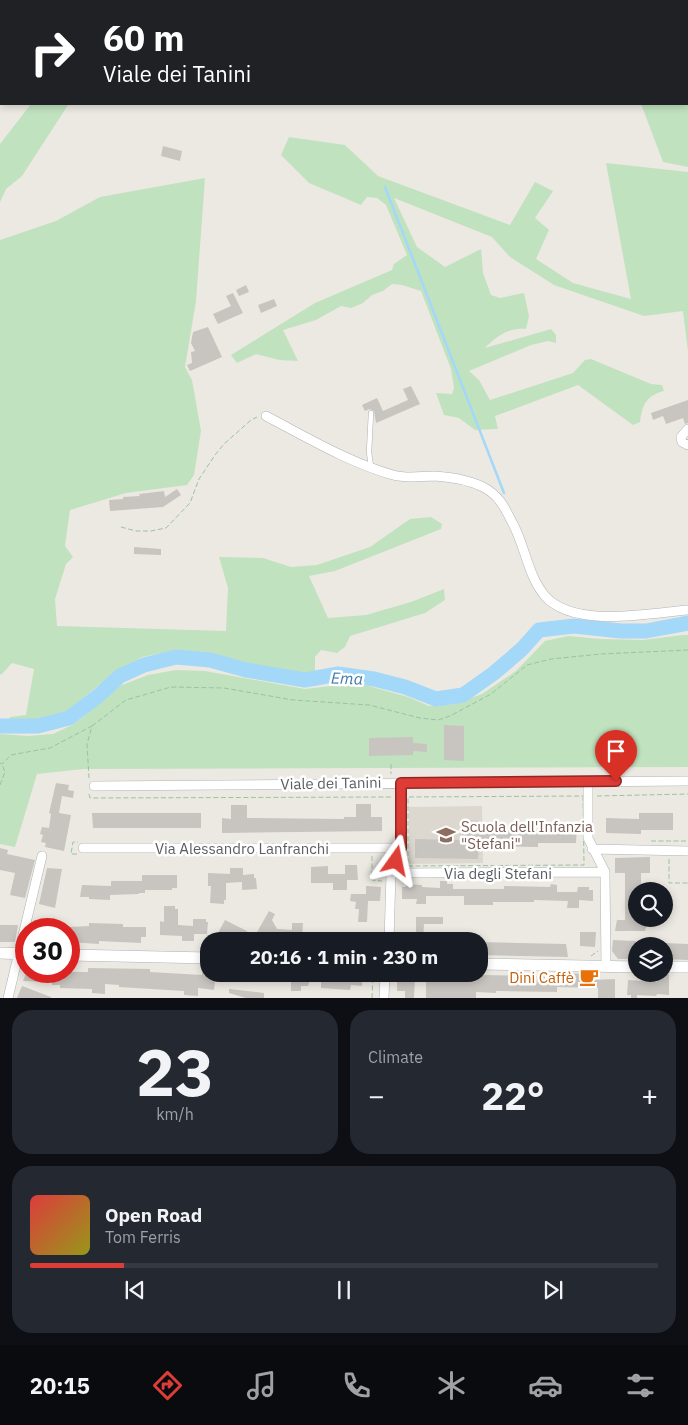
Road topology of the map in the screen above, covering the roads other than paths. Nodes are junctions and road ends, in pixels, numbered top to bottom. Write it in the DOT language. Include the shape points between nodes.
graph roads {
  1 [pos="372,413"];
  2 [pos="266,416"];
  3 [pos="688,429"];
  4 [pos="688,445"];
  5 [pos="371,467"];
  6 [pos="688,610"];
  7 [pos="688,781"];
  8 [pos="588,782"];
  9 [pos="401,783"];
  10 [pos="91,786"];
  11 [pos="83,848"];
  12 [pos="401,848"];
  13 [pos="592,848"];
  14 [pos="688,851"];
  15 [pos="42,856"];
  16 [pos="605,872"];
  17 [pos="391,873"];
  18 [pos="29,918"];
  19 [pos="388,932"];
  20 [pos="0,953"];
  21 [pos="15,954"];
  22 [pos="80,955"];
  23 [pos="200,958"];
  24 [pos="488,964"];
  25 [pos="606,966"];
  26 [pos="628,967"];
  27 [pos="673,967"];
  28 [pos="688,967"];
  29 [pos="15,976"];
  30 [pos="385,982"];
  31 [pos="8,998"];
  32 [pos="384,998"];
  1 -- 5 [label="lane"];
  2 -- 5 [label="street"];
  3 -- 4 [label="street" via="681,437 682,442"];
  5 -- 6 [label="street" via="408,478 435,476 471,482 493,494 502,502 518,532 529,567 545,596 555,605 591,616 624,617"];
  7 -- 8 [label="street, Viale dei Tanini"];
  8 -- 9 [label="street, Viale dei Tanini"];
  8 -- 13 [label="street" via="588,838"];
  9 -- 10 [label="street, Viale dei Tanini"];
  9 -- 12 [label="street"];
  11 -- 12 [label="street, Via Alessandro Lanfranchi"];
  12 -- 17 [label="street"];
  13 -- 14 [label="street"];
  13 -- 16 [label="street"];
  15 -- 18 [label="street"];
  16 -- 17 [label="street, Via degli Stefani"];
  16 -- 25 [label="street"];
  17 -- 19 [label="street"];
  20 -- 21 [label="main road"];
  22 -- 23 [label="main road"];
  24 -- 25 [label="main road"];
  25 -- 26 [label="main road"];
  27 -- 28 [label="main road"];
  29 -- 31 [label="street"];
  30 -- 32 [label="street"];
}
